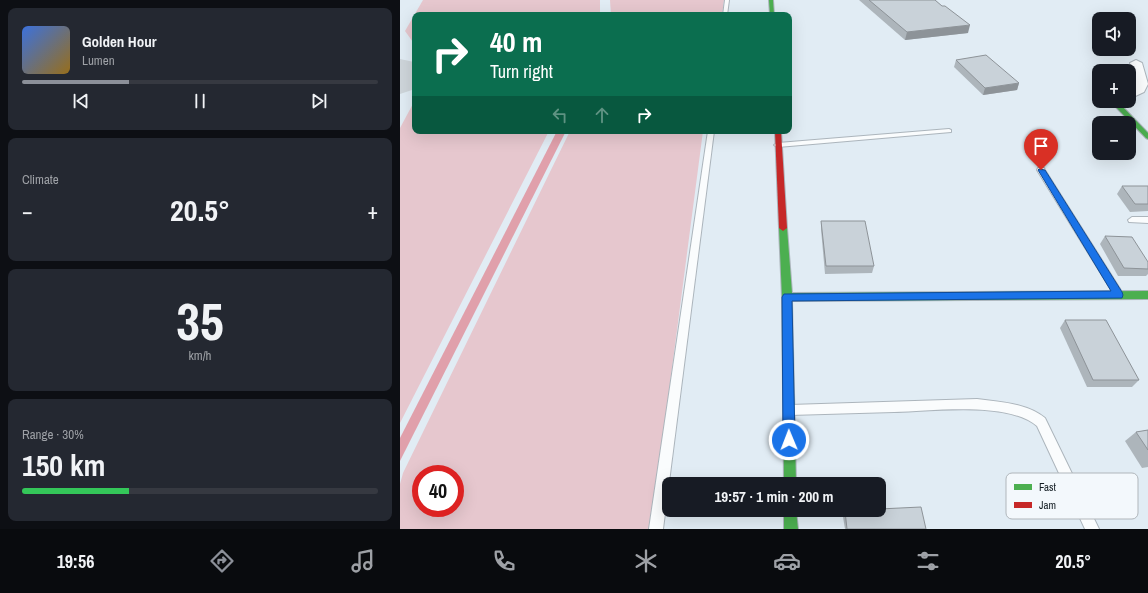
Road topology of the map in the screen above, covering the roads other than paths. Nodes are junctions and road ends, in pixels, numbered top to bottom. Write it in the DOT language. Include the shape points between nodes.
graph roads {
  1 [pos="728,0"];
  2 [pos="771,0"];
  3 [pos="726,12"];
  4 [pos="772,12"];
  5 [pos="1136,63"];
  6 [pos="1136,92"];
  7 [pos="1136,94"];
  8 [pos="1148,95"];
  9 [pos="1120,108"];
  10 [pos="949,131"];
  11 [pos="711,134"];
  12 [pos="778,134"];
  13 [pos="1148,137"];
  14 [pos="778,145"];
  15 [pos="1041,170"];
  16 [pos="1132,220"];
  17 [pos="1148,220"];
  18 [pos="1118,295"];
  19 [pos="1148,295"];
  20 [pos="787,297"];
  21 [pos="789,410"];
  22 [pos="1065,473"];
  23 [pos="790,477"];
  24 [pos="790,517"];
  25 [pos="1087,519"];
  26 [pos="656,529"];
  27 [pos="791,529"];
  28 [pos="1092,529"];
  1 -- 3 [label="lane"];
  2 -- 4 [label="street"];
  5 -- 6 [label="street" via="1142,84"];
  7 -- 8 [label="street"];
  9 -- 13 [label="street"];
  10 -- 14 [label="lane"];
  11 -- 26 [label="lane"];
  12 -- 14 [label="street"];
  14 -- 20 [label="street"];
  15 -- 18 [label="lane"];
  16 -- 17 [label="lane"];
  18 -- 19 [label="street"];
  18 -- 20 [label="street"];
  20 -- 21 [label="street"];
  21 -- 22 [label="lane" via="978,404 1017,410 1041,422"];
  21 -- 23 [label="street"];
  24 -- 27 [label="street"];
  25 -- 28 [label="lane"];
}
